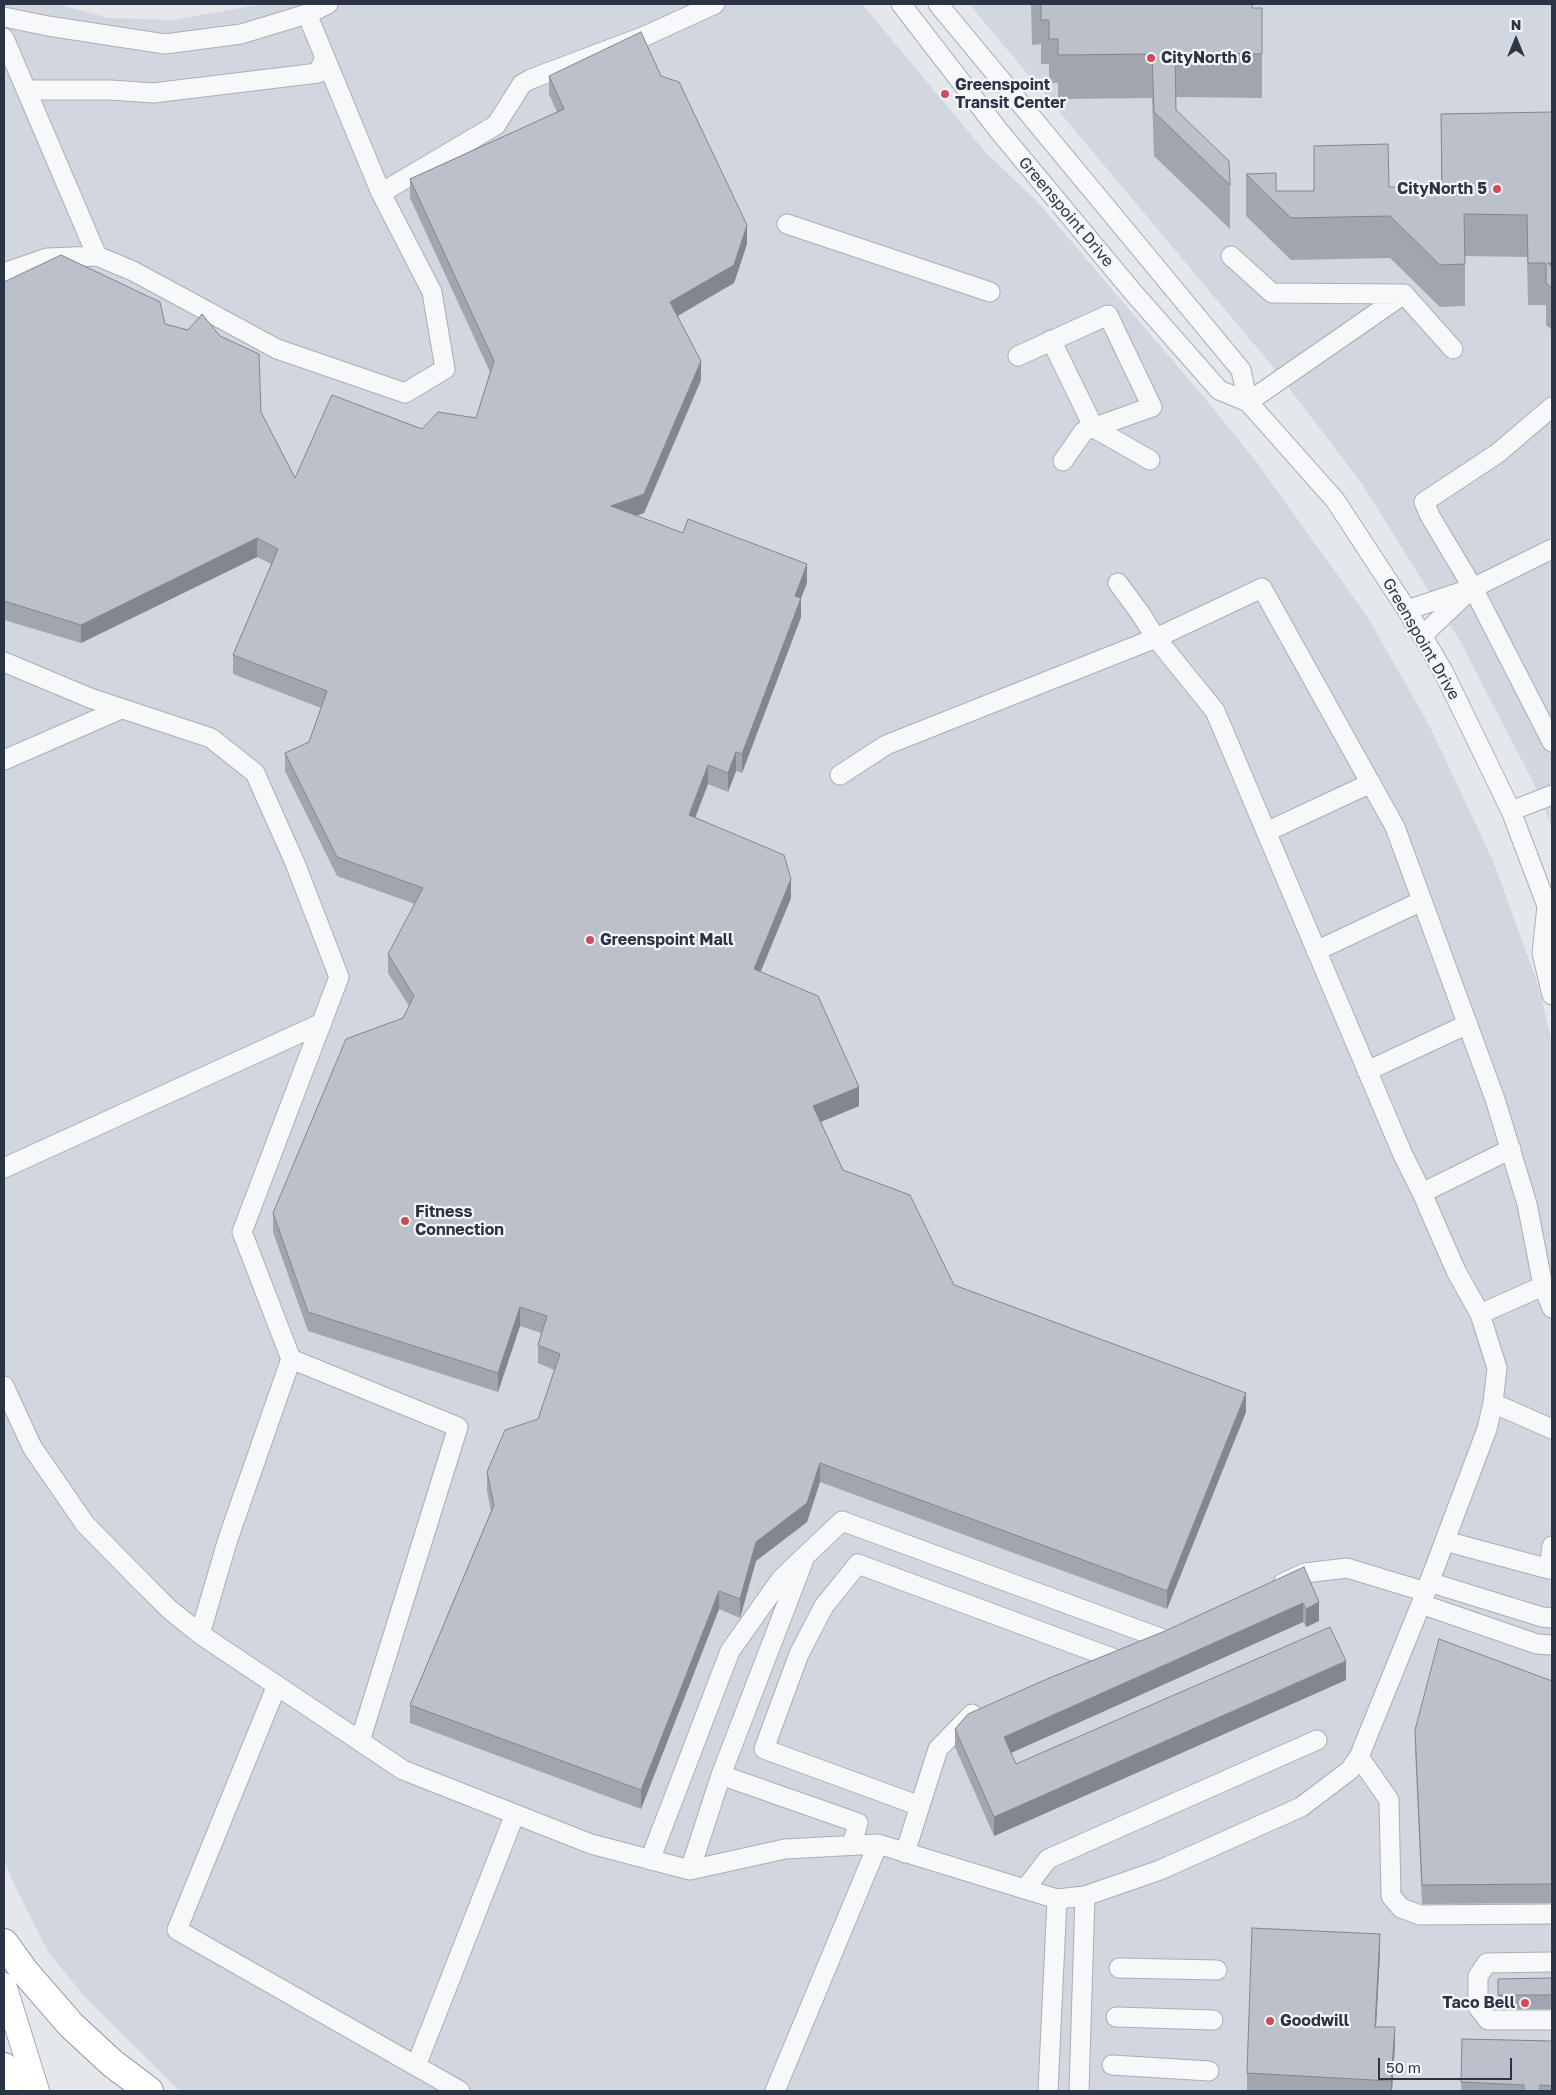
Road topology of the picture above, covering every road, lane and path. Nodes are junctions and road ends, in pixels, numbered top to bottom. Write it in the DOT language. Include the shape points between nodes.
graph roads {
  1 [pos="328,4"];
  2 [pos="715,4"];
  3 [pos="901,4"];
  4 [pos="938,4"];
  5 [pos="307,14"];
  6 [pos="4,17"];
  7 [pos="4,38"];
  8 [pos="324,57"];
  9 [pos="26,90"];
  10 [pos="381,193"];
  11 [pos="787,224"];
  12 [pos="97,256"];
  13 [pos="1232,256"];
  14 [pos="4,273"];
  15 [pos="990,292"];
  16 [pos="1404,294"];
  17 [pos="1051,340"];
  18 [pos="1453,349"];
  19 [pos="1018,356"];
  20 [pos="1248,402"];
  21 [pos="1552,407"];
  22 [pos="1094,428"];
  23 [pos="1150,460"];
  24 [pos="1063,461"];
  25 [pos="1552,549"];
  26 [pos="1118,583"];
  27 [pos="1473,588"];
  28 [pos="1407,610"];
  29 [pos="1422,636"];
  30 [pos="1156,638"];
  31 [pos="4,662"];
  32 [pos="121,709"];
  33 [pos="1552,742"];
  34 [pos="4,760"];
  35 [pos="840,775"];
  36 [pos="1371,783"];
  37 [pos="1552,795"];
  38 [pos="1511,811"];
  39 [pos="1266,832"];
  40 [pos="1422,901"];
  41 [pos="1551,908"];
  42 [pos="1316,951"];
  43 [pos="1552,995"];
  44 [pos="322,1023"];
  45 [pos="1468,1024"];
  46 [pos="1368,1071"];
  47 [pos="1511,1149"];
  48 [pos="4,1168"];
  49 [pos="1422,1193"];
  50 [pos="1543,1286"];
  51 [pos="1552,1308"];
  52 [pos="1480,1314"];
  53 [pos="291,1359"];
  54 [pos="4,1386"];
  55 [pos="1493,1403"];
  56 [pos="1552,1429"];
  57 [pos="1445,1541"];
  58 [pos="1552,1546"];
  59 [pos="805,1556"];
  60 [pos="1263,1592"];
  61 [pos="1425,1592"];
  62 [pos="1552,1618"];
  63 [pos="200,1634"];
  64 [pos="1552,1645"];
  65 [pos="1128,1654"];
  66 [pos="1090,1669"];
  67 [pos="277,1685"];
  68 [pos="987,1708"];
  69 [pos="1317,1740"];
  70 [pos="360,1741"];
  71 [pos="1360,1757"];
  72 [pos="721,1774"];
  73 [pos="920,1806"];
  74 [pos="515,1814"];
  75 [pos="878,1844"];
  76 [pos="852,1845"];
  77 [pos="906,1853"];
  78 [pos="650,1860"];
  79 [pos="690,1870"];
  80 [pos="1025,1889"];
  81 [pos="1085,1896"];
  82 [pos="1057,1898"];
  83 [pos="1552,1914"];
  84 [pos="4,1943"];
  85 [pos="1552,1962"];
  86 [pos="1119,1968"];
  87 [pos="1216,1970"];
  88 [pos="4,1985"];
  89 [pos="1116,2017"];
  90 [pos="1213,2020"];
  91 [pos="1552,2020"];
  92 [pos="1112,2065"];
  93 [pos="416,2066"];
  94 [pos="4,2067"];
  95 [pos="1209,2071"];
  96 [pos="30,2090"];
  97 [pos="149,2091"];
  98 [pos="460,2091"];
  99 [pos="774,2091"];
  100 [pos="1048,2091"];
  101 [pos="1079,2091"];
  1 -- 5 [label="street"];
  2 -- 10 [label="street" via="645,36 522,84 496,125"];
  3 -- 20 [label="street, Greenspoint Drive" via="999,131 1132,291 1219,390"];
  4 -- 20 [label="street, Greenspoint Drive" via="1242,370"];
  5 -- 6 [label="street" via="241,34 165,44"];
  5 -- 8 [label="street"];
  7 -- 9 [label="street"];
  8 -- 9 [label="street" via="318,73 153,93"];
  8 -- 10 [label="street"];
  9 -- 12 [label="street"];
  10 -- 12 [label="street" via="432,292 445,369 406,393 278,349 133,271"];
  11 -- 15 [label="street"];
  12 -- 14 [label="street" via="47,258"];
  13 -- 16 [label="street" via="1272,293"];
  16 -- 18 [label="street"];
  16 -- 20 [label="street"];
  17 -- 19 [label="street"];
  17 -- 22 [label="street"];
  17 -- 22 [label="street" via="1108,315 1152,407"];
  20 -- 28 [label="street, Greenspoint Drive" via="1335,500"];
  21 -- 27 [label="street" via="1498,453 1424,502"];
  22 -- 23 [label="street"];
  22 -- 24 [label="street" via="1084,432"];
  25 -- 27 [label="street"];
  26 -- 30 [label="street"];
  27 -- 28 [label="street"];
  27 -- 29 [label="street"];
  27 -- 33 [label="street"];
  28 -- 29 [label="street, Greenspoint Drive"];
  29 -- 38 [label="street, Greenspoint Drive"];
  30 -- 35 [label="street" via="886,745"];
  30 -- 36 [label="street" via="1262,588"];
  30 -- 39 [label="street" via="1215,711"];
  31 -- 32 [label="street"];
  32 -- 34 [label="street"];
  32 -- 44 [label="street" via="211,738 255,773 295,863 339,977"];
  36 -- 39 [label="street"];
  36 -- 40 [label="street" via="1395,827"];
  37 -- 38 [label="street"];
  38 -- 41 [label="street, Greenspoint Drive"];
  39 -- 42 [label="street"];
  40 -- 42 [label="street"];
  40 -- 45 [label="street"];
  41 -- 43 [label="street, Greenspoint Drive" via="1542,953"];
  42 -- 46 [label="street"];
  44 -- 48 [label="street"];
  44 -- 53 [label="street" via="242,1232"];
  45 -- 46 [label="street"];
  45 -- 47 [label="street"];
  46 -- 49 [label="street"];
  47 -- 49 [label="street"];
  47 -- 50 [label="street" via="1527,1204"];
  49 -- 52 [label="street" via="1456,1271"];
  50 -- 51 [label="street"];
  50 -- 52 [label="street"];
  52 -- 55 [label="street" via="1497,1368"];
  53 -- 63 [label="street" via="228,1539"];
  53 -- 70 [label="street" via="458,1427"];
  54 -- 63 [label="street" via="32,1447 85,1524 156,1596"];
  55 -- 56 [label="street"];
  55 -- 57 [label="street" via="1487,1429"];
  57 -- 58 [label="street" via="1550,1568"];
  57 -- 61 [label="street"];
  59 -- 65 [label="street" via="842,1521 1171,1635"];
  59 -- 72 [label="street"];
  59 -- 78 [label="street" via="781,1579 730,1651"];
  60 -- 61 [label="street" via="1305,1573 1347,1568"];
  61 -- 62 [label="street"];
  61 -- 64 [label="street" via="1537,1644"];
  61 -- 71 [label="street"];
  63 -- 67 [label="street"];
  65 -- 66 [label="street"];
  65 -- 73 [label="street" via="858,1564 824,1606 799,1654 764,1749"];
  67 -- 70 [label="street"];
  67 -- 93 [label="street" via="177,1930"];
  68 -- 73 [label="street" via="969,1715 938,1749"];
  69 -- 80 [label="street" via="1048,1859"];
  70 -- 74 [label="street" via="403,1770"];
  71 -- 81 [label="street" via="1350,1770 1301,1807 1160,1870"];
  71 -- 83 [label="street" via="1389,1800 1391,1896 1401,1908 1420,1915"];
  72 -- 76 [label="street" via="858,1823"];
  72 -- 79 [label="street"];
  73 -- 77 [label="street"];
  74 -- 78 [label="street" via="591,1844"];
  74 -- 93 [label="street"];
  75 -- 76 [label="street"];
  75 -- 77 [label="street"];
  75 -- 99 [label="street"];
  76 -- 79 [label="street" via="785,1849"];
  77 -- 80 [label="street"];
  78 -- 79 [label="street"];
  80 -- 82 [label="street"];
  81 -- 82 [label="street"];
  81 -- 101 [label="street"];
  82 -- 100 [label="street"];
  84 -- 97 [label="highway" via="71,2025 112,2063"];
  85 -- 91 [label="street" via="1492,1963 1487,1964 1478,1976 1478,2008 1488,2020"];
  86 -- 87 [label="street"];
  88 -- 96 [label="main road"];
  89 -- 90 [label="street"];
  92 -- 95 [label="street"];
  93 -- 98 [label="street"];
  94 -- 96 [label="highway"];
}
